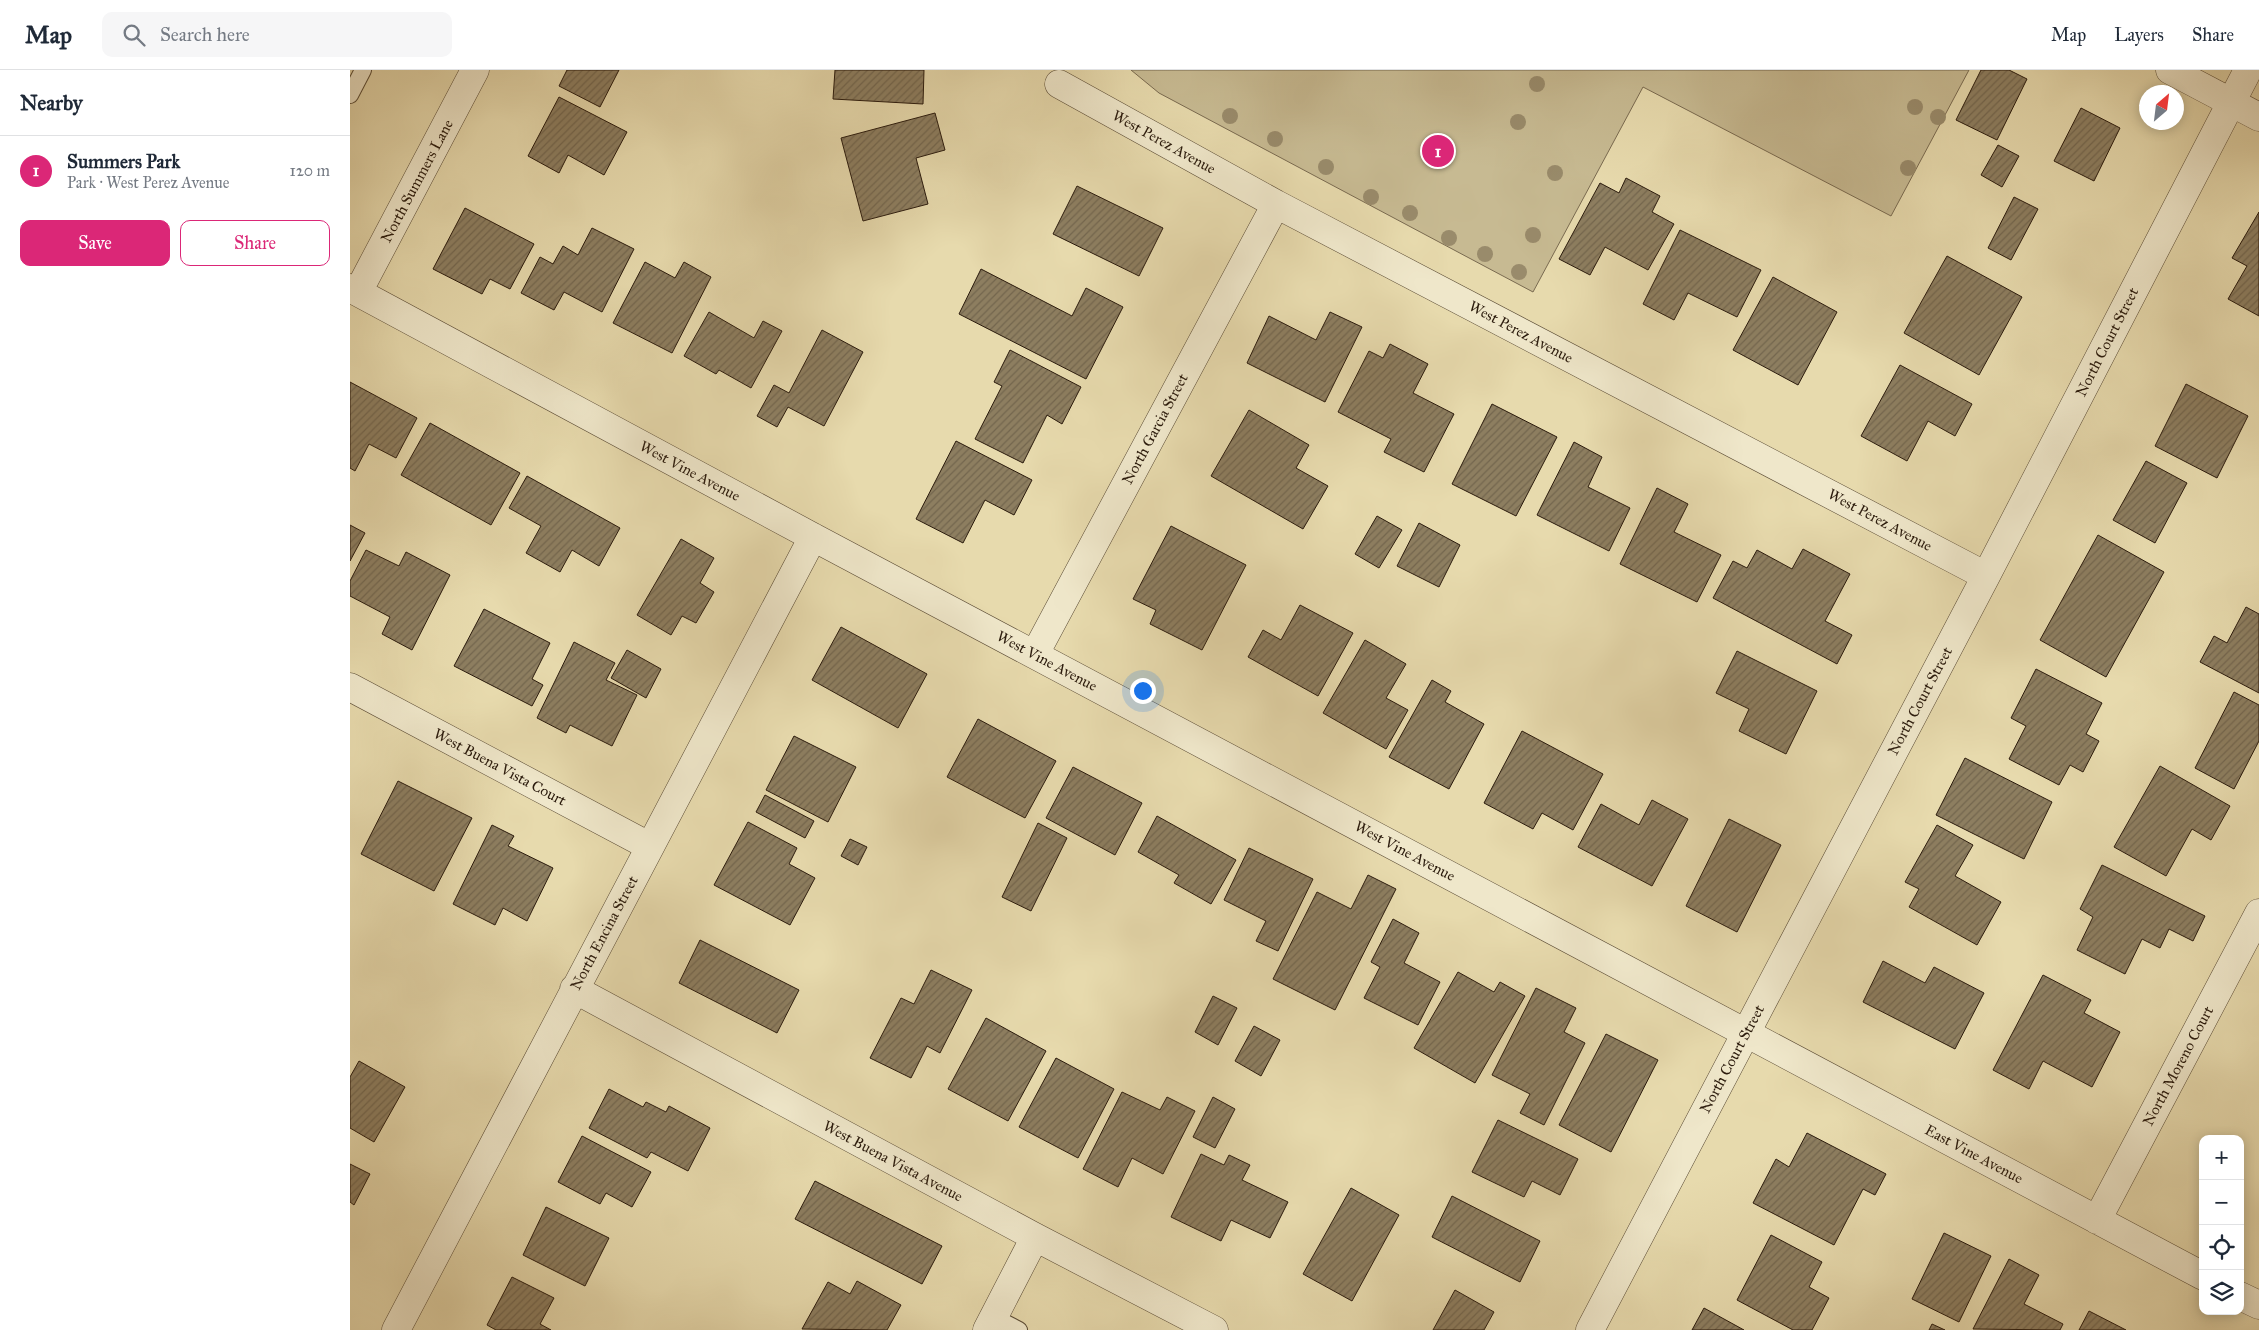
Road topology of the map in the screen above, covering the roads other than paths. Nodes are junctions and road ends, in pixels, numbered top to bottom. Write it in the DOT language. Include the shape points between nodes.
graph roads {
  1 [pos="363,70"];
  2 [pos="475,70"];
  3 [pos="2170,70"];
  4 [pos="2248,70"];
  5 [pos="1059,84"];
  6 [pos="350,95"];
  7 [pos="2231,102"];
  8 [pos="2259,117"];
  9 [pos="1276,204"];
  10 [pos="354,290"];
  11 [pos="813,537"];
  12 [pos="1986,576"];
  13 [pos="1034,654"];
  14 [pos="350,687"];
  15 [pos="649,846"];
  16 [pos="2259,913"];
  17 [pos="574,989"];
  18 [pos="1746,1032"];
  19 [pos="2097,1220"];
  20 [pos="1035,1237"];
  21 [pos="2199,1274"];
  22 [pos="2244,1298"];
  23 [pos="2259,1306"];
  24 [pos="991,1323"];
  25 [pos="396,1330"];
  26 [pos="1019,1330"];
  27 [pos="1214,1330"];
  28 [pos="1590,1330"];
  1 -- 6 [label="lane"];
  2 -- 10 [label="street, North Summers Lane"];
  3 -- 7 [label="street"];
  4 -- 7 [label="street, North Court Street"];
  5 -- 9 [label="street, West Perez Avenue"];
  7 -- 8 [label="street"];
  7 -- 12 [label="street, North Court Street"];
  9 -- 12 [label="street, West Perez Avenue"];
  9 -- 13 [label="street, North Garcia Street"];
  10 -- 11 [label="street, West Vine Avenue"];
  11 -- 13 [label="street, West Vine Avenue"];
  11 -- 15 [label="street, North Encina Street"];
  12 -- 18 [label="street, North Court Street"];
  13 -- 18 [label="street, West Vine Avenue"];
  14 -- 15 [label="street, West Buena Vista Court"];
  15 -- 17 [label="street, North Encina Street"];
  16 -- 19 [label="street, North Moreno Court"];
  17 -- 20 [label="street, West Buena Vista Avenue"];
  17 -- 25 [label="street, North Encina Street"];
  18 -- 19 [label="street, East Vine Avenue"];
  18 -- 28 [label="street, North Court Street"];
  19 -- 21 [label="street, East Vine Avenue"];
  20 -- 24 [label="street"];
  20 -- 27 [label="street, West Buena Vista Avenue"];
  22 -- 23 [label="street"];
  24 -- 26 [label="lane"];
}
